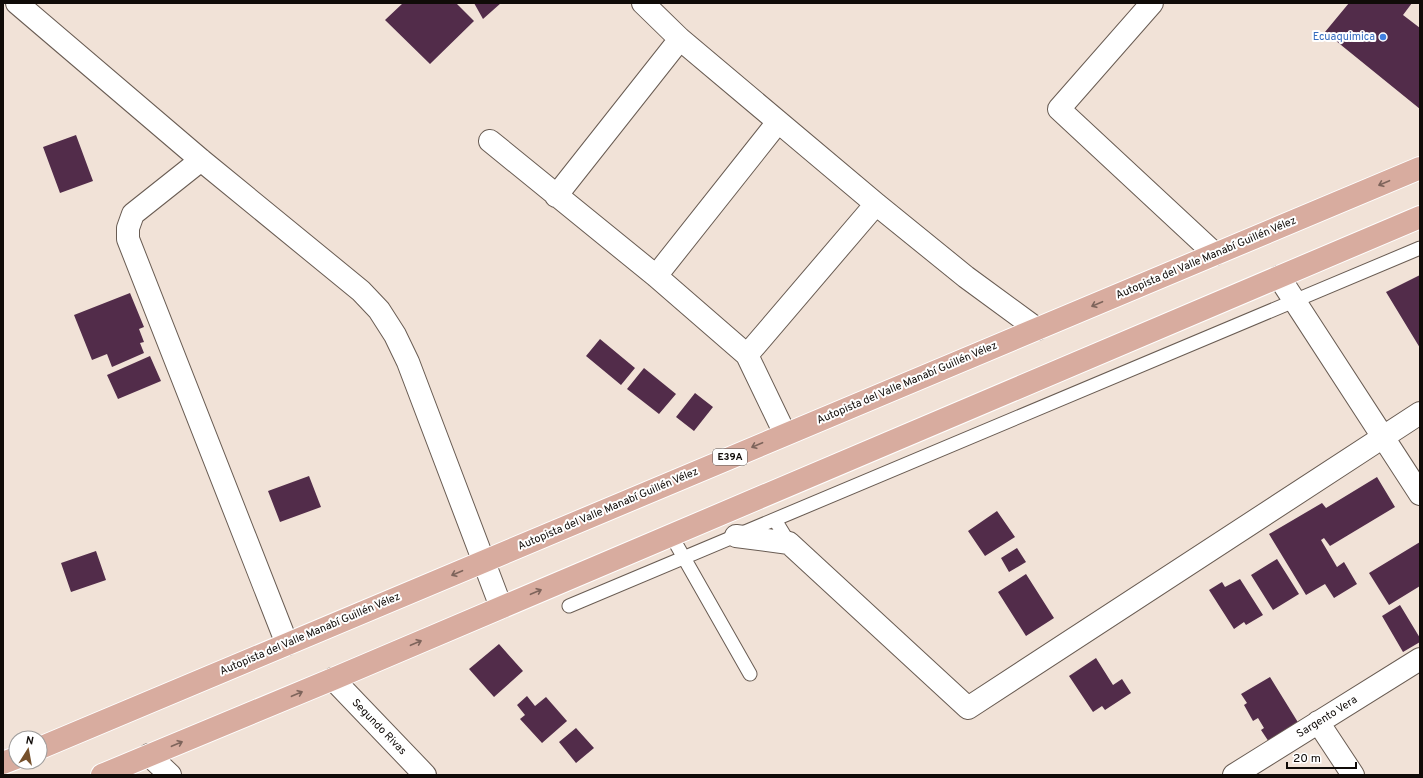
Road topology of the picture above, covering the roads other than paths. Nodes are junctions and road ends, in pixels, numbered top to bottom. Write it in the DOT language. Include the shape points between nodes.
graph roads {
  1 [pos="17,3"];
  2 [pos="643,3"];
  3 [pos="1152,3"];
  4 [pos="680,39"];
  5 [pos="778,122"];
  6 [pos="490,141"];
  7 [pos="201,160"];
  8 [pos="1420,168"];
  9 [pos="556,196"];
  10 [pos="876,204"];
  11 [pos="1420,217"];
  12 [pos="1420,248"];
  13 [pos="1215,254"];
  14 [pos="656,276"];
  15 [pos="1279,277"];
  16 [pos="1295,301"];
  17 [pos="1037,329"];
  18 [pos="747,355"];
  19 [pos="1420,413"];
  20 [pos="785,434"];
  21 [pos="1382,436"];
  22 [pos="1420,494"];
  23 [pos="775,520"];
  24 [pos="671,535"];
  25 [pos="736,536"];
  26 [pos="790,543"];
  27 [pos="684,558"];
  28 [pos="484,562"];
  29 [pos="501,606"];
  30 [pos="569,606"];
  31 [pos="287,644"];
  32 [pos="1420,659"];
  33 [pos="750,674"];
  34 [pos="333,679"];
  35 [pos="1318,722"];
  36 [pos="48,745"];
  37 [pos="149,755"];
  38 [pos="102,775"];
  39 [pos="170,775"];
  40 [pos="425,775"];
  41 [pos="1234,775"];
  42 [pos="1353,775"];
  1 -- 7 [label="street"];
  2 -- 4 [label="street"];
  3 -- 13 [label="street" via="1059,109"];
  4 -- 5 [label="street"];
  4 -- 9 [label="street"];
  5 -- 10 [label="street"];
  5 -- 14 [label="street"];
  6 -- 9 [label="street"];
  7 -- 28 [label="street" via="361,291 379,310 408,362"];
  7 -- 31 [label="street" via="133,214 128,228 128,240"];
  8 -- 13 [label="main road, Autopista del Valle Manabí Guillén Vélez / E39A, one-way"];
  9 -- 14 [label="street"];
  10 -- 17 [label="street" via="966,277"];
  10 -- 18 [label="street"];
  11 -- 15 [label="main road"];
  12 -- 16 [label="lane"];
  13 -- 17 [label="main road, Autopista del Valle Manabí Guillén Vélez / E39A, one-way"];
  14 -- 18 [label="street"];
  15 -- 16 [label="street"];
  15 -- 24 [label="main road"];
  16 -- 21 [label="street"];
  16 -- 23 [label="lane"];
  17 -- 20 [label="main road, Autopista del Valle Manabí Guillén Vélez / E39A"];
  18 -- 20 [label="street"];
  19 -- 21 [label="street"];
  20 -- 28 [label="main road, Autopista del Valle Manabí Guillén Vélez / E39A, one-way"];
  21 -- 22 [label="street"];
  21 -- 26 [label="street" via="968,708"];
  23 -- 25 [label="lane"];
  23 -- 26 [label="lane"];
  24 -- 27 [label="lane"];
  29 -- 24 [label="main road, one-way"];
  25 -- 26 [label="street"];
  25 -- 27 [label="lane"];
  27 -- 30 [label="lane"];
  27 -- 33 [label="lane"];
  28 -- 29 [label="street"];
  28 -- 31 [label="main road, Autopista del Valle Manabí Guillén Vélez / E39A, one-way"];
  34 -- 29 [label="main road, one-way"];
  31 -- 36 [label="main road, Autopista del Valle Manabí Guillén Vélez / E39A"];
  32 -- 35 [label="street, Sargento Vera"];
  37 -- 34 [label="main road, one-way"];
  34 -- 40 [label="street, Segundo Rivas"];
  35 -- 41 [label="street, Sargento Vera"];
  35 -- 42 [label="street"];
  37 -- 38 [label="main road"];
  37 -- 39 [label="street"];
}
